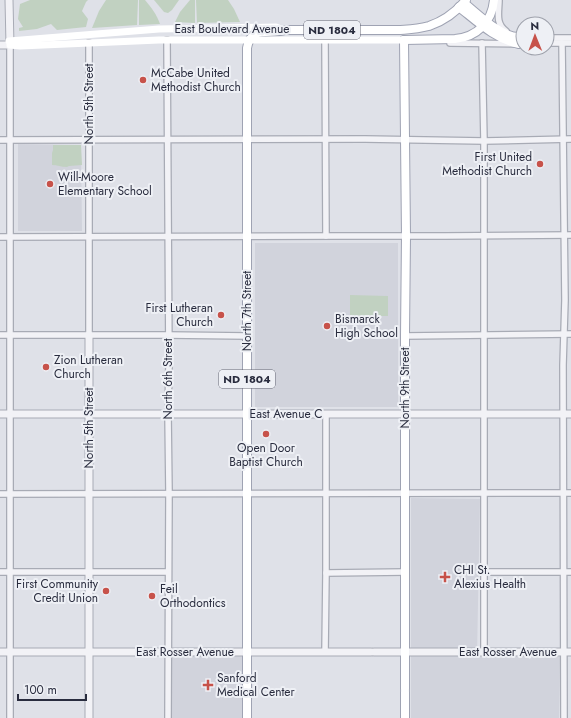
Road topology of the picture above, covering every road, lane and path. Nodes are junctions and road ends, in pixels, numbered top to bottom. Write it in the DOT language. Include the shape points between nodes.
graph roads {
  1 [pos="9,0"];
  2 [pos="494,0"];
  3 [pos="498,0"];
  4 [pos="463,3"];
  5 [pos="485,24"];
  6 [pos="284,30"];
  7 [pos="380,30"];
  8 [pos="515,36"];
  9 [pos="555,38"];
  10 [pos="571,38"];
  11 [pos="418,39"];
  12 [pos="515,39"];
  13 [pos="167,40"];
  14 [pos="249,40"];
  15 [pos="325,40"];
  16 [pos="404,40"];
  17 [pos="515,40"];
  18 [pos="0,43"];
  19 [pos="9,43"];
  20 [pos="89,43"];
  21 [pos="482,43"];
  22 [pos="555,43"];
  23 [pos="562,43"];
  24 [pos="571,43"];
  25 [pos="326,139"];
  26 [pos="405,139"];
  27 [pos="563,139"];
  28 [pos="571,139"];
  29 [pos="0,140"];
  30 [pos="9,140"];
  31 [pos="89,140"];
  32 [pos="168,140"];
  33 [pos="247,140"];
  34 [pos="484,141"];
  35 [pos="564,235"];
  36 [pos="571,235"];
  37 [pos="246,236"];
  38 [pos="326,236"];
  39 [pos="406,236"];
  40 [pos="484,236"];
  41 [pos="0,237"];
  42 [pos="10,237"];
  43 [pos="89,237"];
  44 [pos="168,237"];
  45 [pos="564,334"];
  46 [pos="571,334"];
  47 [pos="0,335"];
  48 [pos="10,335"];
  49 [pos="89,335"];
  50 [pos="168,335"];
  51 [pos="484,335"];
  52 [pos="247,336"];
  53 [pos="405,336"];
  54 [pos="0,414"];
  55 [pos="10,414"];
  56 [pos="89,414"];
  57 [pos="168,414"];
  58 [pos="247,414"];
  59 [pos="326,414"];
  60 [pos="405,414"];
  61 [pos="485,414"];
  62 [pos="567,414"];
  63 [pos="169,493"];
  64 [pos="247,493"];
  65 [pos="326,493"];
  66 [pos="405,493"];
  67 [pos="484,493"];
  68 [pos="564,493"];
  69 [pos="571,493"];
  70 [pos="0,494"];
  71 [pos="10,494"];
  72 [pos="89,494"];
  73 [pos="0,572"];
  74 [pos="10,572"];
  75 [pos="89,572"];
  76 [pos="168,572"];
  77 [pos="326,572"];
  78 [pos="405,572"];
  79 [pos="484,572"];
  80 [pos="563,572"];
  81 [pos="571,572"];
  82 [pos="0,652"];
  83 [pos="10,652"];
  84 [pos="89,652"];
  85 [pos="168,652"];
  86 [pos="247,652"];
  87 [pos="325,652"];
  88 [pos="405,652"];
  89 [pos="484,652"];
  90 [pos="567,652"];
  91 [pos="10,718"];
  92 [pos="89,718"];
  93 [pos="168,718"];
  94 [pos="247,718"];
  95 [pos="405,718"];
  96 [pos="564,718"];
  1 -- 19 [label="street"];
  2 -- 5 [label="main road" via="491,15"];
  3 -- 8 [label="street" via="500,26"];
  4 -- 5 [label="main road"];
  4 -- 7 [label="main road, East Boulevard Avenue / ND 1804" via="446,18 427,26"];
  5 -- 11 [label="main road, East Boulevard Avenue / ND 1804" via="467,37"];
  5 -- 12 [label="main road" via="501,38"];
  6 -- 7 [label="main road, East Boulevard Avenue / ND 1804"];
  6 -- 14 [label="main road, ND 1804" via="260,32"];
  6 -- 19 [label="main road, East Boulevard Avenue" via="276,27 168,29"];
  7 -- 16 [label="main road" via="395,33"];
  9 -- 10 [label="street"];
  11 -- 16 [label="main road, East Boulevard Avenue / ND 1804"];
  11 -- 21 [label="street, East Boulevard Avenue"];
  13 -- 14 [label="main road, East Boulevard Avenue"];
  13 -- 20 [label="main road, East Boulevard Avenue"];
  13 -- 32 [label="street, North 6th Street"];
  14 -- 15 [label="main road, East Boulevard Avenue / ND 1804"];
  14 -- 33 [label="main road, North 7th Street / ND 1804"];
  15 -- 16 [label="main road, East Boulevard Avenue / ND 1804"];
  15 -- 25 [label="street"];
  16 -- 26 [label="main road, North 9th Street"];
  17 -- 21 [label="street, East Boulevard Avenue"];
  18 -- 19 [label="street, East Boulevard Avenue"];
  19 -- 20 [label="main road, East Boulevard Avenue" via="20,46"];
  19 -- 30 [label="street"];
  20 -- 31 [label="street, North 5th Street"];
  21 -- 34 [label="street"];
  22 -- 23 [label="street"];
  23 -- 24 [label="street"];
  23 -- 27 [label="street"];
  25 -- 26 [label="street"];
  25 -- 33 [label="street"];
  25 -- 38 [label="street"];
  26 -- 34 [label="street"];
  26 -- 39 [label="main road, North 9th Street"];
  27 -- 28 [label="street"];
  27 -- 34 [label="street"];
  27 -- 35 [label="street"];
  29 -- 30 [label="street"];
  30 -- 31 [label="street"];
  30 -- 42 [label="street"];
  31 -- 32 [label="street"];
  31 -- 43 [label="street, North 5th Street"];
  32 -- 33 [label="street"];
  32 -- 44 [label="street, North 6th Street"];
  33 -- 37 [label="main road, North 7th Street / ND 1804"];
  34 -- 40 [label="street"];
  35 -- 36 [label="street"];
  35 -- 40 [label="street"];
  35 -- 45 [label="street"];
  37 -- 38 [label="street"];
  37 -- 44 [label="street"];
  37 -- 52 [label="main road, North 7th Street / ND 1804"];
  38 -- 39 [label="street"];
  39 -- 40 [label="street"];
  39 -- 53 [label="main road, North 9th Street"];
  40 -- 51 [label="street"];
  41 -- 42 [label="street"];
  42 -- 43 [label="street"];
  42 -- 48 [label="street"];
  43 -- 44 [label="street"];
  43 -- 49 [label="street, North 5th Street"];
  44 -- 50 [label="street, North 6th Street"];
  45 -- 46 [label="street"];
  45 -- 51 [label="street"];
  45 -- 62 [label="street"];
  47 -- 48 [label="street"];
  48 -- 49 [label="street"];
  48 -- 55 [label="street"];
  49 -- 50 [label="street"];
  49 -- 56 [label="street, North 5th Street"];
  50 -- 52 [label="street"];
  50 -- 57 [label="street, North 6th Street"];
  51 -- 53 [label="street"];
  51 -- 61 [label="street"];
  52 -- 58 [label="main road, North 7th Street / ND 1804"];
  53 -- 60 [label="main road, North 9th Street"];
  54 -- 55 [label="street, East Avenue C"];
  55 -- 56 [label="street, East Avenue C"];
  55 -- 71 [label="street"];
  56 -- 57 [label="street, East Avenue C"];
  56 -- 72 [label="street, North 5th Street"];
  57 -- 58 [label="street, East Avenue C"];
  57 -- 63 [label="street, North 6th Street"];
  58 -- 59 [label="street, East Avenue C"];
  58 -- 64 [label="main road, North 7th Street / ND 1804"];
  59 -- 60 [label="street, East Avenue C"];
  59 -- 65 [label="street"];
  60 -- 61 [label="street, East Avenue C"];
  60 -- 66 [label="main road, North 9th Street"];
  61 -- 62 [label="street, East Avenue C"];
  61 -- 67 [label="street"];
  62 -- 68 [label="street"];
  63 -- 64 [label="street"];
  63 -- 72 [label="street"];
  63 -- 76 [label="street, North 6th Street"];
  64 -- 65 [label="street"];
  64 -- 86 [label="main road, North 7th Street / ND 1804"];
  65 -- 66 [label="street"];
  65 -- 77 [label="street"];
  66 -- 67 [label="street"];
  66 -- 78 [label="main road, North 9th Street"];
  67 -- 68 [label="street"];
  67 -- 79 [label="street"];
  68 -- 69 [label="street"];
  68 -- 80 [label="street"];
  70 -- 71 [label="street"];
  71 -- 72 [label="street"];
  71 -- 74 [label="street"];
  72 -- 75 [label="street, North 5th Street"];
  73 -- 74 [label="street"];
  74 -- 75 [label="street"];
  74 -- 83 [label="street"];
  75 -- 76 [label="street"];
  75 -- 84 [label="street, North 5th Street"];
  76 -- 85 [label="street, North 6th Street"];
  77 -- 78 [label="street"];
  77 -- 87 [label="street"];
  78 -- 88 [label="main road, North 9th Street"];
  79 -- 80 [label="street"];
  79 -- 89 [label="street"];
  80 -- 81 [label="street"];
  80 -- 90 [label="street"];
  82 -- 83 [label="street, East Rosser Avenue"];
  83 -- 84 [label="street, East Rosser Avenue"];
  83 -- 91 [label="street"];
  84 -- 85 [label="street, East Rosser Avenue"];
  84 -- 92 [label="street, North 5th Street"];
  85 -- 86 [label="street, East Rosser Avenue"];
  85 -- 93 [label="street, North 6th Street"];
  86 -- 87 [label="street, East Rosser Avenue"];
  86 -- 94 [label="main road, North 7th Street / ND 1804"];
  87 -- 88 [label="street, East Rosser Avenue"];
  88 -- 89 [label="street, East Rosser Avenue"];
  88 -- 95 [label="main road, North 9th Street"];
  89 -- 90 [label="street, East Rosser Avenue"];
  90 -- 96 [label="street"];
}
